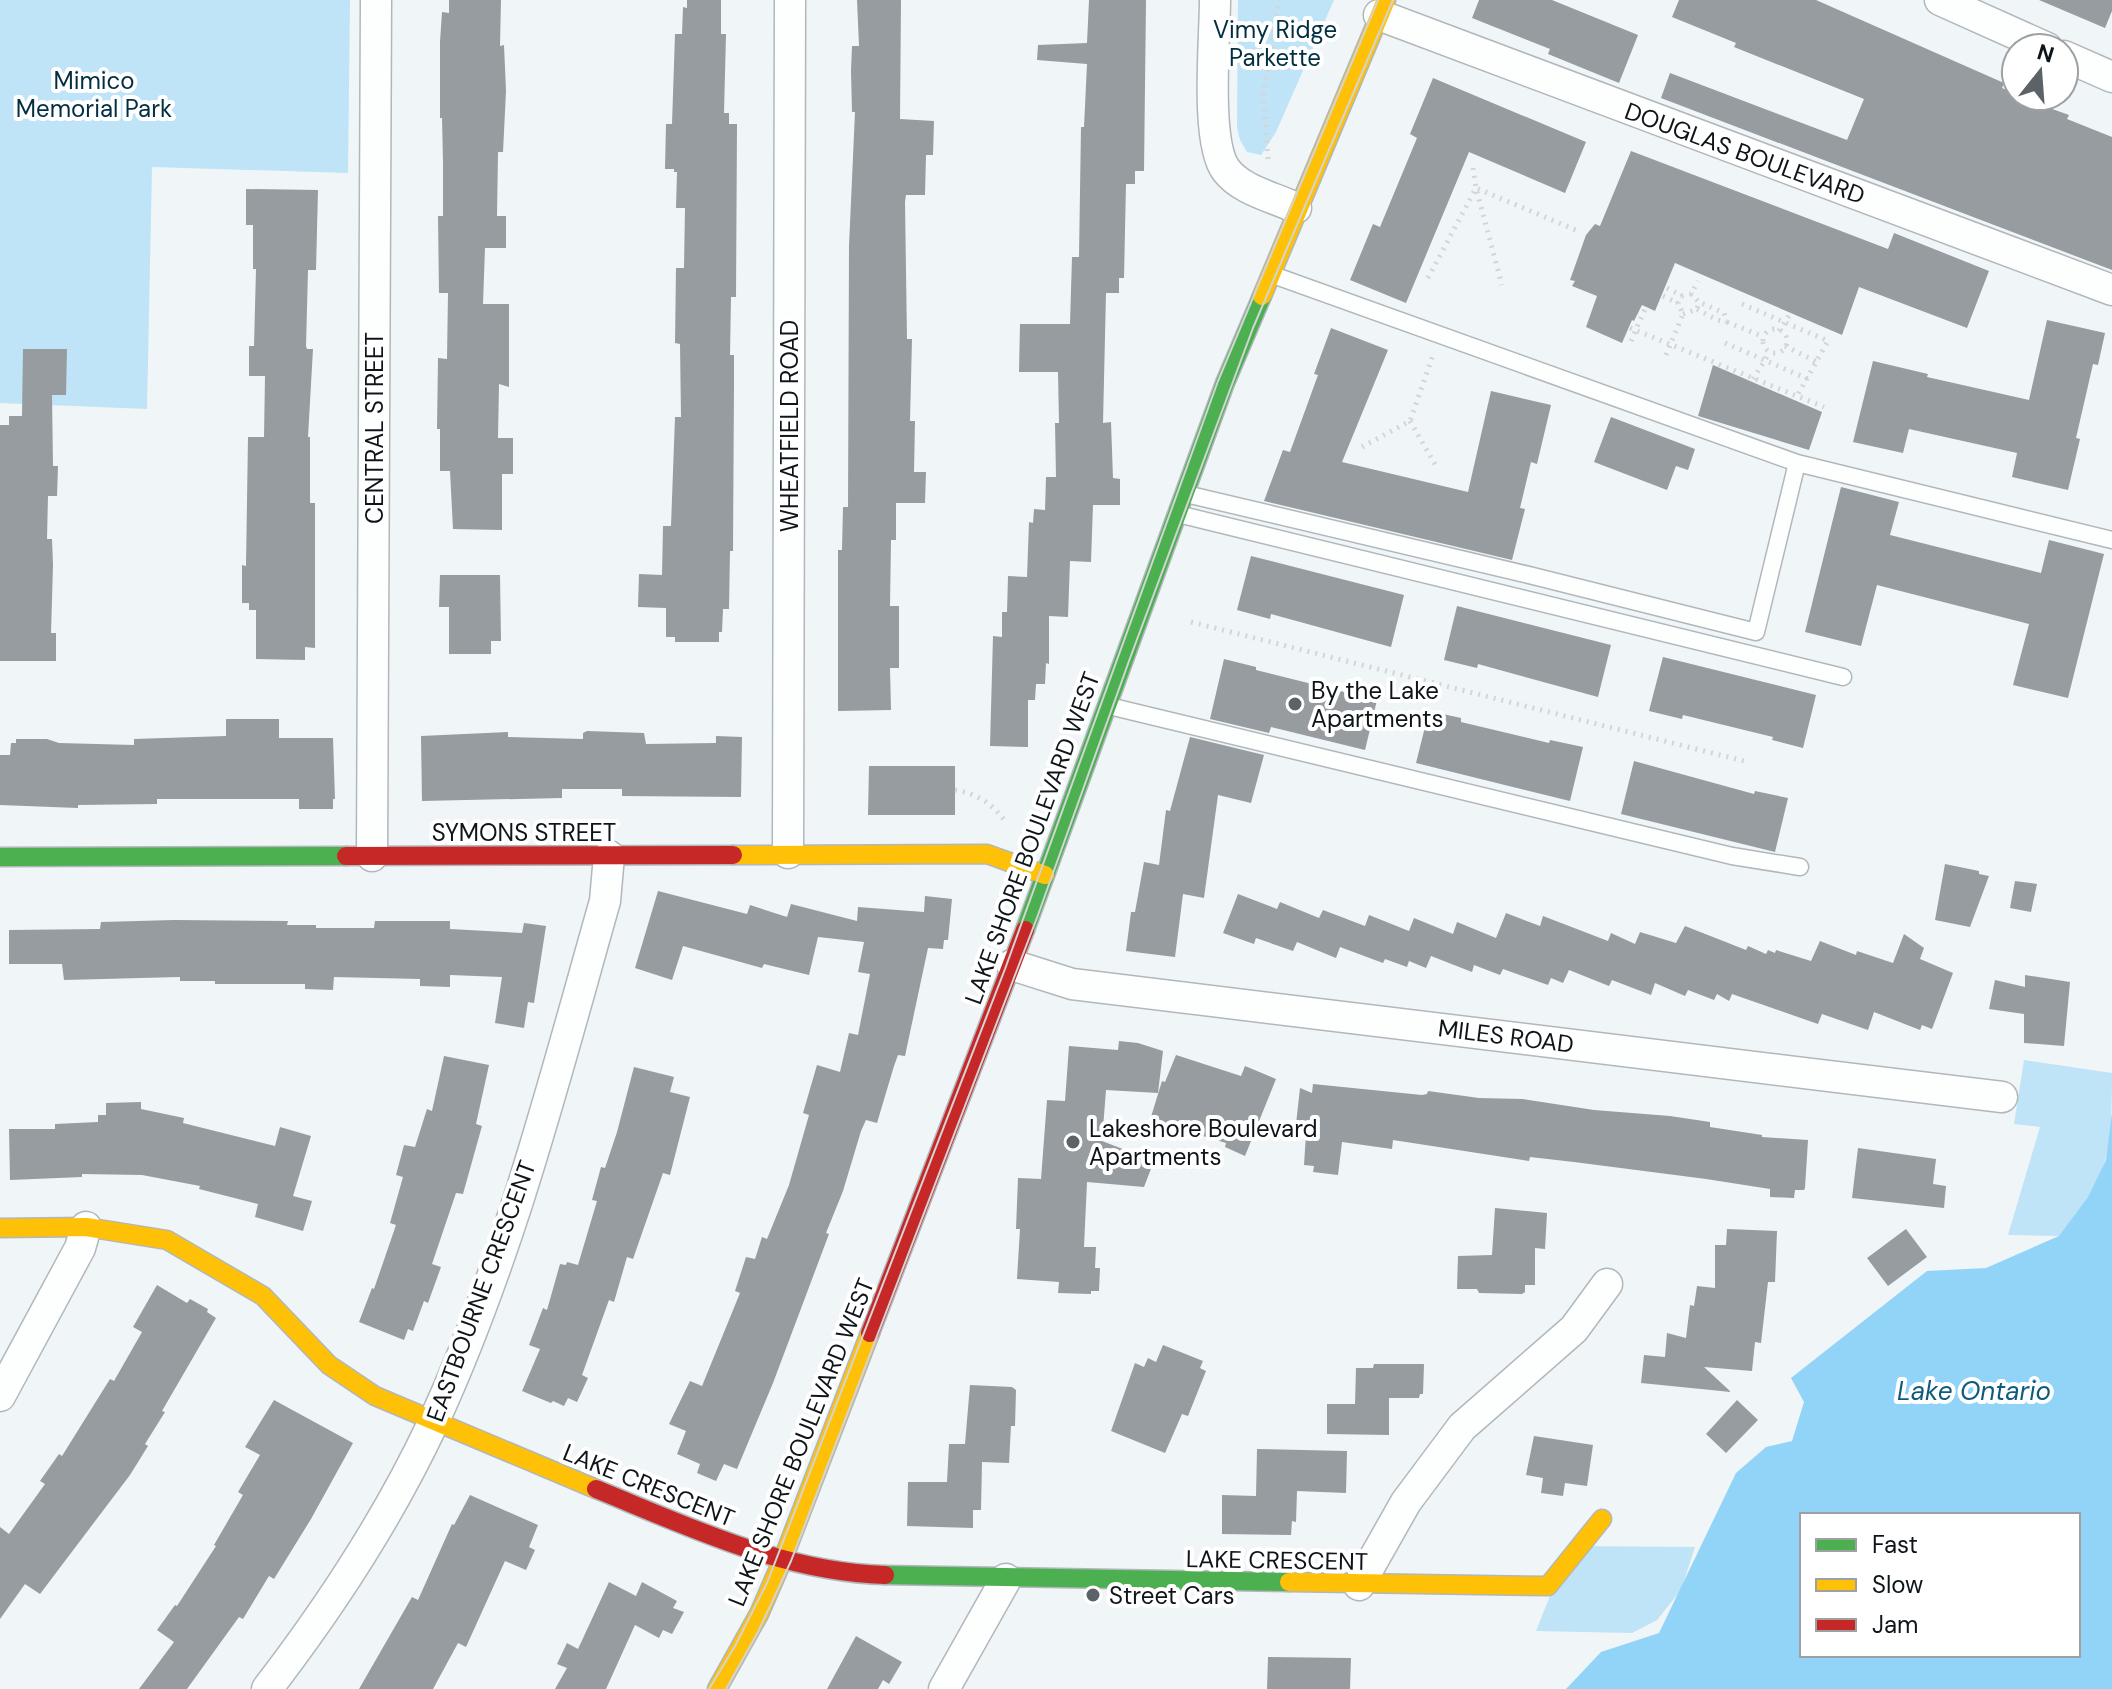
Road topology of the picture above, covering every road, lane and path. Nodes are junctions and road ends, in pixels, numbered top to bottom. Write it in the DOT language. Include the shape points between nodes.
graph roads {
  1 [pos="376,0"];
  2 [pos="790,0"];
  3 [pos="1215,0"];
  4 [pos="1279,0"];
  5 [pos="1940,0"];
  6 [pos="1382,7"];
  7 [pos="2011,32"];
  8 [pos="2080,63"];
  9 [pos="2112,77"];
  10 [pos="1268,159"];
  11 [pos="1473,168"];
  12 [pos="1476,188"];
  13 [pos="1296,208"];
  14 [pos="1578,231"];
  15 [pos="1268,274"];
  16 [pos="1428,278"];
  17 [pos="1698,281"];
  18 [pos="1502,285"];
  19 [pos="1667,288"];
  20 [pos="2112,290"];
  21 [pos="1691,294"];
  22 [pos="1663,296"];
  23 [pos="1682,296"];
  24 [pos="1699,302"];
  25 [pos="1678,303"];
  26 [pos="1742,304"];
  27 [pos="1645,309"];
  28 [pos="1697,309"];
  29 [pos="1683,314"];
  30 [pos="1790,314"];
  31 [pos="1727,322"];
  32 [pos="1785,322"];
  33 [pos="1633,329"];
  34 [pos="1779,331"];
  35 [pos="1439,336"];
  36 [pos="1764,337"];
  37 [pos="1631,341"];
  38 [pos="1725,343"];
  39 [pos="1670,344"];
  40 [pos="1785,346"];
  41 [pos="1770,352"];
  42 [pos="1666,355"];
  43 [pos="1765,360"];
  44 [pos="1817,362"];
  45 [pos="1753,379"];
  46 [pos="1808,379"];
  47 [pos="1797,396"];
  48 [pos="1824,407"];
  49 [pos="1410,421"];
  50 [pos="1362,447"];
  51 [pos="1797,463"];
  52 [pos="1436,466"];
  53 [pos="1184,493"];
  54 [pos="1177,514"];
  55 [pos="2112,540"];
  56 [pos="1191,622"];
  57 [pos="1843,677"];
  58 [pos="1107,705"];
  59 [pos="1748,762"];
  60 [pos="955,790"];
  61 [pos="1015,829"];
  62 [pos="788,853"];
  63 [pos="372,856"];
  64 [pos="609,856"];
  65 [pos="0,857"];
  66 [pos="1800,867"];
  67 [pos="1045,875"];
  68 [pos="1012,965"];
  69 [pos="2002,1097"];
  70 [pos="86,1227"];
  71 [pos="0,1228"];
  72 [pos="1607,1284"];
  73 [pos="0,1396"];
  74 [pos="433,1422"];
  75 [pos="1602,1519"];
  76 [pos="783,1559"];
  77 [pos="1006,1579"];
  78 [pos="1359,1585"];
  79 [pos="267,1689"];
  80 [pos="717,1689"];
  81 [pos="944,1689"];
  1 -- 63 [label="street, CENTRAL STREET"];
  2 -- 62 [label="street, WHEATFIELD ROAD"];
  3 -- 13 [label="street" via="1218,151 1237,180"];
  4 -- 10 [label="path" via="1263,95"];
  5 -- 7 [label="street"];
  6 -- 13 [label="street, LAKE SHORE BOULEVARD WEST"];
  6 -- 20 [label="street, DOUGLAS BOULEVARD"];
  8 -- 9 [label="street"];
  11 -- 12 [label="path"];
  12 -- 14 [label="path"];
  12 -- 16 [label="path"];
  12 -- 18 [label="path"];
  13 -- 15 [label="street, LAKE SHORE BOULEVARD WEST"];
  15 -- 35 [label="lane"];
  15 -- 53 [label="street, LAKE SHORE BOULEVARD WEST"];
  17 -- 21 [label="path"];
  19 -- 23 [label="path"];
  21 -- 23 [label="path"];
  21 -- 24 [label="path"];
  22 -- 25 [label="path"];
  23 -- 25 [label="path"];
  24 -- 28 [label="path"];
  24 -- 31 [label="path" via="1724,313"];
  25 -- 29 [label="path"];
  26 -- 32 [label="path"];
  27 -- 33 [label="path"];
  28 -- 29 [label="path"];
  28 -- 31 [label="path"];
  29 -- 39 [label="path"];
  30 -- 32 [label="path"];
  31 -- 36 [label="path"];
  32 -- 34 [label="path"];
  32 -- 44 [label="path" via="1828,341"];
  33 -- 37 [label="path"];
  33 -- 39 [label="path"];
  34 -- 36 [label="path"];
  34 -- 40 [label="path" via="1785,335"];
  35 -- 49 [label="path"];
  35 -- 51 [label="lane"];
  36 -- 41 [label="path"];
  38 -- 43 [label="path"];
  39 -- 42 [label="path"];
  39 -- 45 [label="path"];
  40 -- 41 [label="path"];
  40 -- 44 [label="path"];
  41 -- 43 [label="path"];
  43 -- 45 [label="path"];
  43 -- 46 [label="path"];
  44 -- 46 [label="path"];
  45 -- 47 [label="path"];
  46 -- 47 [label="path"];
  47 -- 48 [label="path"];
  49 -- 50 [label="path"];
  49 -- 52 [label="path"];
  51 -- 53 [label="lane" via="1756,632"];
  51 -- 55 [label="lane"];
  53 -- 54 [label="street, LAKE SHORE BOULEVARD WEST"];
  54 -- 57 [label="lane"];
  54 -- 58 [label="street, LAKE SHORE BOULEVARD WEST"];
  56 -- 59 [label="path"];
  58 -- 66 [label="lane" via="1732,856"];
  58 -- 67 [label="street, LAKE SHORE BOULEVARD WEST"];
  60 -- 61 [label="path" via="975,793"];
  62 -- 64 [label="street, SYMONS STREET"];
  62 -- 67 [label="street, SYMONS STREET" via="987,854"];
  63 -- 64 [label="street, SYMONS STREET"];
  63 -- 65 [label="street, SYMONS STREET"];
  64 -- 74 [label="street, EASTBOURNE CRESCENT" via="605,901 510,1226"];
  67 -- 68 [label="street, LAKE SHORE BOULEVARD WEST"];
  68 -- 69 [label="street, MILES ROAD" via="1072,984"];
  68 -- 76 [label="street, LAKE SHORE BOULEVARD WEST"];
  70 -- 71 [label="street, LAKE CRESCENT"];
  70 -- 73 [label="street" via="80,1248"];
  70 -- 74 [label="street, LAKE CRESCENT" via="167,1240 213,1265 263,1296 329,1365 375,1396"];
  72 -- 78 [label="street" via="1574,1329 1462,1427 1406,1502"];
  74 -- 76 [label="street, LAKE CRESCENT" via="724,1542"];
  74 -- 79 [label="street, EASTBOURNE CRESCENT" via="357,1559"];
  75 -- 78 [label="street, LAKE CRESCENT" via="1548,1586"];
  76 -- 77 [label="street, LAKE CRESCENT" via="849,1574"];
  76 -- 80 [label="street, LAKE SHORE BOULEVARD WEST"];
  77 -- 78 [label="street, LAKE CRESCENT"];
  77 -- 81 [label="street"];
}
